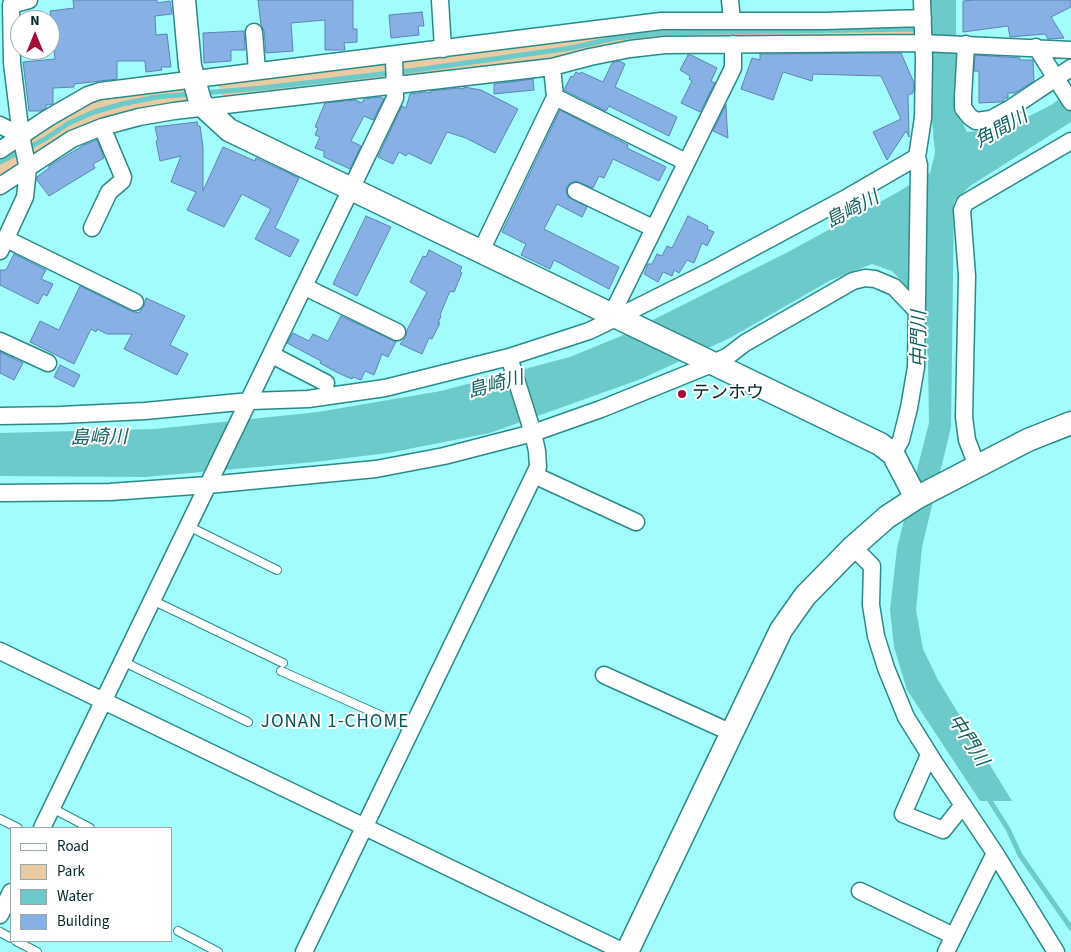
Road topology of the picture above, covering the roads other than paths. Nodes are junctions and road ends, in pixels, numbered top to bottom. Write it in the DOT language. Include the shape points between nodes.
graph roads {
  1 [pos="29,0"];
  2 [pos="184,0"];
  3 [pos="440,0"];
  4 [pos="730,0"];
  5 [pos="922,0"];
  6 [pos="922,18"];
  7 [pos="732,21"];
  8 [pos="254,32"];
  9 [pos="926,43"];
  10 [pos="733,44"];
  11 [pos="963,44"];
  12 [pos="1036,47"];
  13 [pos="443,49"];
  14 [pos="1071,50"];
  15 [pos="394,55"];
  16 [pos="552,67"];
  17 [pos="1071,68"];
  18 [pos="257,71"];
  19 [pos="1057,80"];
  20 [pos="396,84"];
  21 [pos="198,93"];
  22 [pos="555,97"];
  23 [pos="1071,102"];
  24 [pos="0,125"];
  25 [pos="102,127"];
  26 [pos="21,137"];
  27 [pos="1071,141"];
  28 [pos="0,150"];
  29 [pos="918,161"];
  30 [pos="686,162"];
  31 [pos="27,166"];
  32 [pos="0,186"];
  33 [pos="351,188"];
  34 [pos="576,191"];
  35 [pos="92,228"];
  36 [pos="653,228"];
  37 [pos="3,245"];
  38 [pos="481,251"];
  39 [pos="305,287"];
  40 [pos="135,302"];
  41 [pos="917,303"];
  42 [pos="621,318"];
  43 [pos="397,332"];
  44 [pos="0,341"];
  45 [pos="272,355"];
  46 [pos="510,361"];
  47 [pos="707,362"];
  48 [pos="48,363"];
  49 [pos="326,383"];
  50 [pos="248,405"];
  51 [pos="0,416"];
  52 [pos="1071,423"];
  53 [pos="532,429"];
  54 [pos="893,454"];
  55 [pos="977,466"];
  56 [pos="534,475"];
  57 [pos="210,481"];
  58 [pos="0,493"];
  59 [pos="916,498"];
  60 [pos="636,522"];
  61 [pos="188,526"];
  62 [pos="853,546"];
  63 [pos="277,570"];
  64 [pos="152,600"];
  65 [pos="0,650"];
  66 [pos="122,661"];
  67 [pos="604,675"];
  68 [pos="103,700"];
  69 [pos="248,722"];
  70 [pos="411,729"];
  71 [pos="732,733"];
  72 [pos="929,755"];
  73 [pos="963,805"];
  74 [pos="52,808"];
  75 [pos="0,819"];
  76 [pos="364,826"];
  77 [pos="16,827"];
  78 [pos="42,827"];
  79 [pos="88,827"];
  80 [pos="995,853"];
  81 [pos="860,891"];
  82 [pos="10,894"];
  83 [pos="0,915"];
  84 [pos="178,931"];
  85 [pos="18,942"];
  86 [pos="951,947"];
  87 [pos="37,952"];
  88 [pos="218,952"];
  89 [pos="304,952"];
  90 [pos="625,952"];
  91 [pos="1056,952"];
  1 -- 26 [label="street" via="11,5 12,63"];
  2 -- 21 [label="street" via="190,66"];
  3 -- 13 [label="street"];
  4 -- 7 [label="street"];
  5 -- 6 [label="street"];
  6 -- 7 [label="street"];
  6 -- 9 [label="street"];
  7 -- 13 [label="street" via="661,21"];
  8 -- 18 [label="street"];
  9 -- 10 [label="street"];
  9 -- 11 [label="street"];
  9 -- 29 [label="street"];
  10 -- 16 [label="street" via="630,49"];
  10 -- 30 [label="street" via="733,68"];
  11 -- 12 [label="street"];
  11 -- 19 [label="street" via="964,108 976,120 991,119"];
  12 -- 14 [label="street"];
  12 -- 19 [label="street"];
  13 -- 15 [label="street"];
  15 -- 18 [label="street"];
  15 -- 20 [label="street"];
  16 -- 20 [label="street"];
  16 -- 22 [label="street"];
  17 -- 19 [label="street"];
  18 -- 21 [label="street"];
  19 -- 23 [label="street"];
  20 -- 21 [label="street"];
  20 -- 33 [label="street" via="395,98"];
  21 -- 25 [label="street" via="139,117"];
  21 -- 26 [label="street" via="100,91"];
  21 -- 33 [label="street" via="229,130"];
  22 -- 30 [label="street"];
  22 -- 38 [label="street"];
  24 -- 26 [label="street"];
  25 -- 31 [label="street"];
  25 -- 35 [label="street" via="123,176 122,181 108,192"];
  26 -- 28 [label="street"];
  26 -- 31 [label="street"];
  27 -- 55 [label="street" via="965,203 962,210 967,276 964,417 967,440"];
  29 -- 41 [label="street"];
  29 -- 42 [label="street"];
  30 -- 36 [label="street"];
  31 -- 32 [label="street"];
  31 -- 37 [label="street" via="25,196"];
  33 -- 38 [label="street"];
  33 -- 39 [label="street"];
  34 -- 36 [label="street"];
  36 -- 42 [label="street"];
  37 -- 40 [label="street"];
  38 -- 42 [label="street"];
  39 -- 43 [label="street"];
  39 -- 45 [label="street"];
  41 -- 47 [label="street" via="875,278 853,281 728,356"];
  41 -- 54 [label="street" via="914,385 901,440"];
  42 -- 46 [label="street"];
  42 -- 47 [label="street"];
  44 -- 48 [label="street"];
  45 -- 49 [label="street"];
  45 -- 50 [label="street"];
  46 -- 50 [label="street" via="385,388"];
  46 -- 53 [label="street"];
  47 -- 53 [label="street" via="601,409"];
  47 -- 54 [label="street" via="796,402 880,444"];
  50 -- 51 [label="street"];
  50 -- 57 [label="street"];
  52 -- 55 [label="street"];
  53 -- 56 [label="street" via="538,467"];
  53 -- 57 [label="street" via="444,456 376,468"];
  54 -- 59 [label="street"];
  55 -- 59 [label="street"];
  56 -- 60 [label="street"];
  56 -- 70 [label="street"];
  57 -- 58 [label="street" via="110,492"];
  57 -- 61 [label="street"];
  59 -- 62 [label="street"];
  61 -- 63 [label="lane"];
  61 -- 64 [label="street"];
  62 -- 71 [label="street" via="805,596 781,630"];
  62 -- 72 [label="street" via="872,566 871,605 876,636 906,717"];
  64 -- 66 [label="street"];
  64 -- 70 [label="lane"];
  65 -- 68 [label="street"];
  66 -- 68 [label="street"];
  66 -- 69 [label="lane"];
  67 -- 71 [label="street"];
  68 -- 74 [label="street"];
  68 -- 76 [label="street"];
  70 -- 76 [label="street"];
  71 -- 90 [label="street"];
  72 -- 73 [label="street"];
  72 -- 73 [label="street" via="903,814 944,830"];
  73 -- 80 [label="street"];
  74 -- 78 [label="street"];
  74 -- 79 [label="lane"];
  75 -- 77 [label="lane"];
  76 -- 89 [label="street"];
  76 -- 90 [label="street"];
  80 -- 86 [label="street"];
  80 -- 91 [label="street"];
  81 -- 86 [label="street"];
  82 -- 83 [label="street"];
  84 -- 88 [label="lane"];
  85 -- 87 [label="lane"];
}
